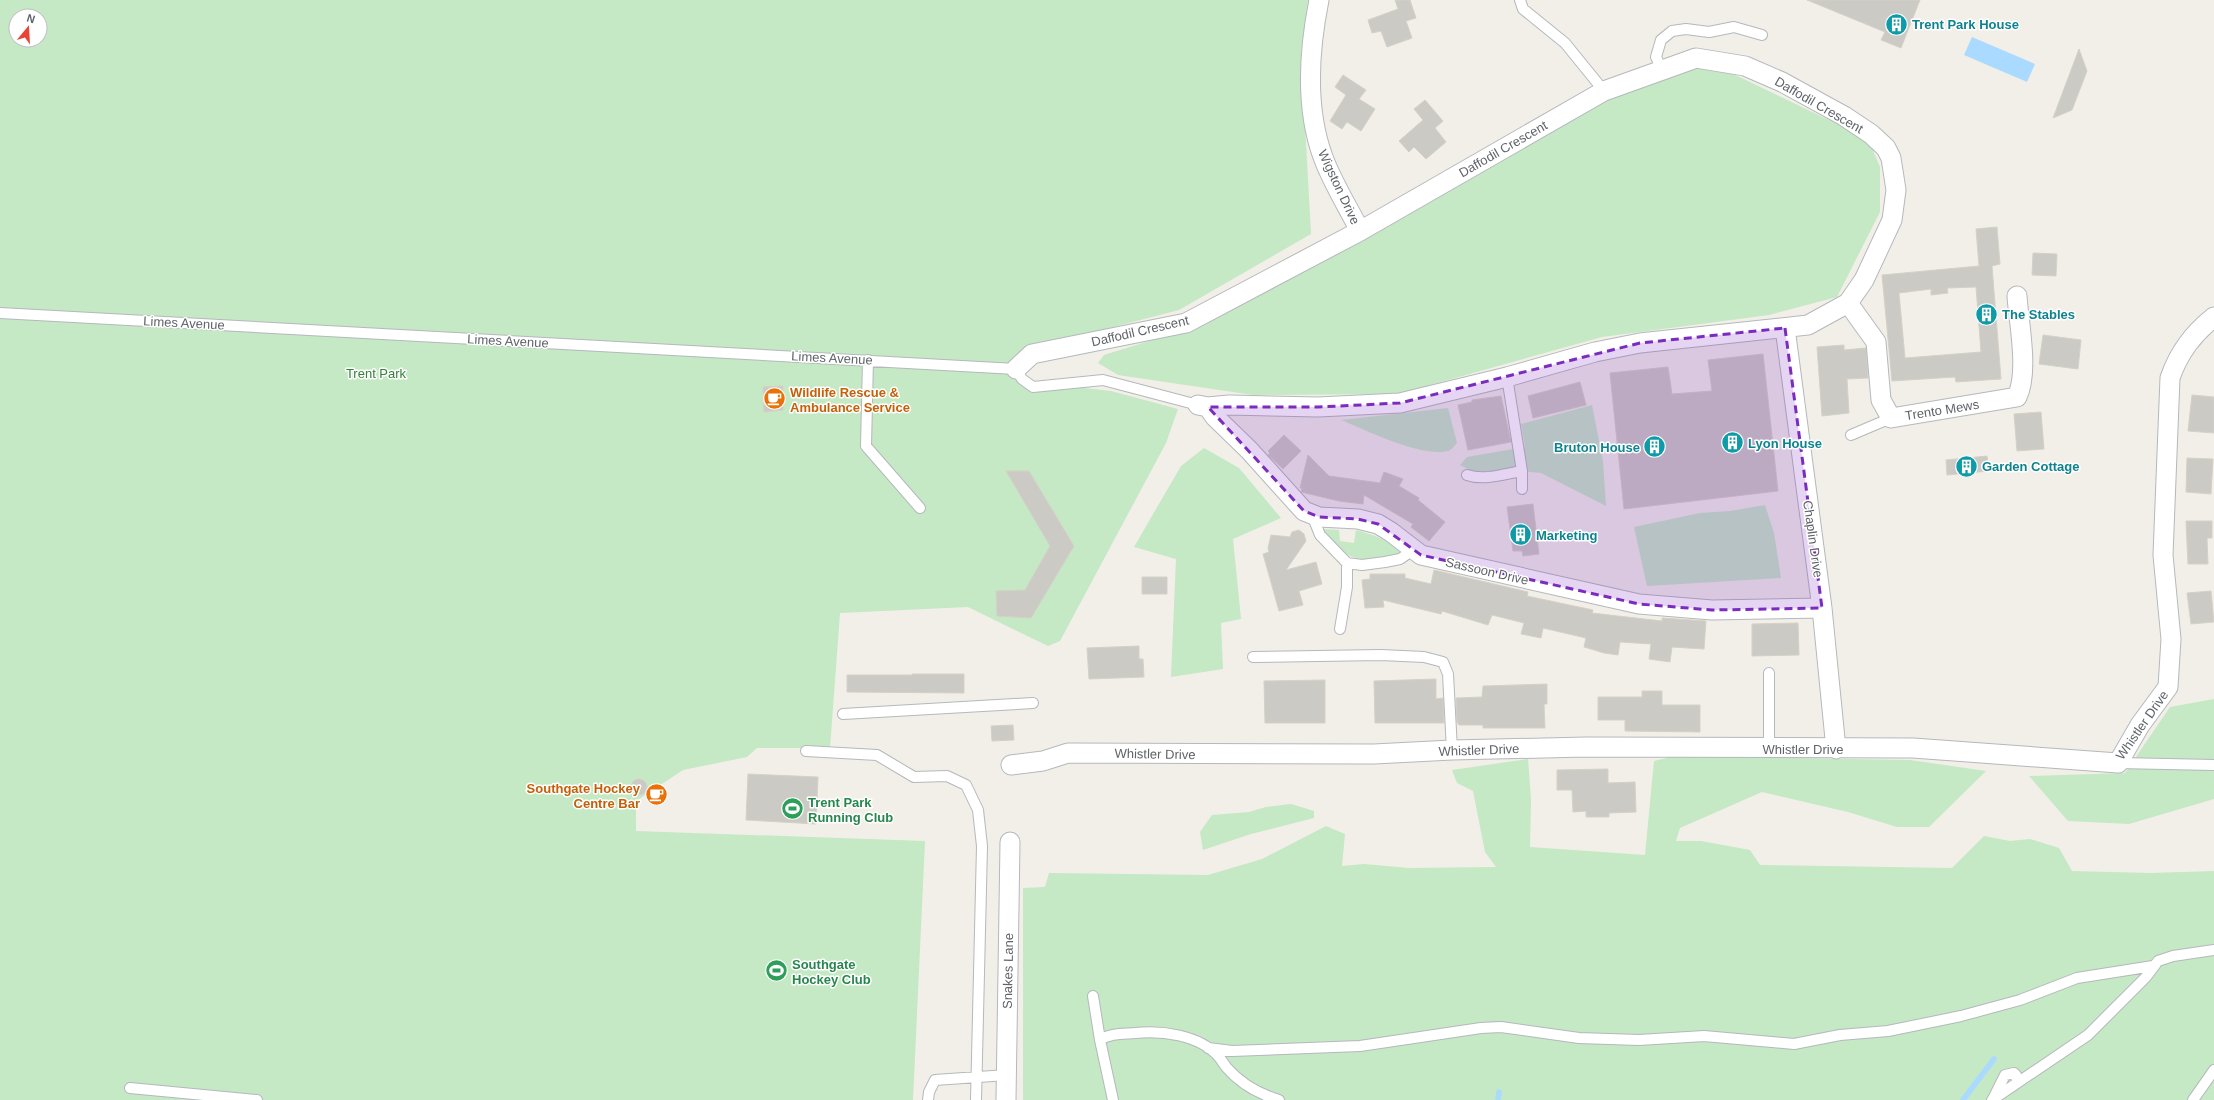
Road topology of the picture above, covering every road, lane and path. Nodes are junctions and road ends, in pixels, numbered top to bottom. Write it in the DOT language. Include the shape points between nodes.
graph roads {
  1 [pos="1319,0"];
  2 [pos="1520,0"];
  3 [pos="1762,35"];
  4 [pos="1662,70"];
  5 [pos="1604,91"];
  6 [pos="1360,230"];
  7 [pos="2017,296"];
  8 [pos="1848,303"];
  9 [pos="0,312"];
  10 [pos="2214,317"];
  11 [pos="1785,328"];
  12 [pos="868,360"];
  13 [pos="1016,369"];
  14 [pos="1507,377"];
  15 [pos="1203,406"];
  16 [pos="1891,418"];
  17 [pos="1851,435"];
  18 [pos="1522,471"];
  19 [pos="1467,475"];
  20 [pos="1522,489"];
  21 [pos="920,508"];
  22 [pos="1312,515"];
  23 [pos="1413,550"];
  24 [pos="1347,563"];
  25 [pos="1822,608"];
  26 [pos="1340,629"];
  27 [pos="1253,657"];
  28 [pos="1769,673"];
  29 [pos="1033,703"];
  30 [pos="843,714"];
  31 [pos="1769,749"];
  32 [pos="1452,750"];
  33 [pos="1836,750"];
  34 [pos="806,751"];
  35 [pos="2118,763"];
  36 [pos="1011,765"];
  37 [pos="2214,765"];
  38 [pos="1010,842"];
  39 [pos="2214,950"];
  40 [pos="2153,966"];
  41 [pos="1093,996"];
  42 [pos="1100,1040"];
  43 [pos="1208,1048"];
  44 [pos="2214,1070"];
  45 [pos="1007,1075"];
  46 [pos="976,1077"];
  47 [pos="130,1088"];
  48 [pos="1992,1099"];
  49 [pos="257,1100"];
  50 [pos="928,1100"];
  51 [pos="976,1100"];
  52 [pos="1006,1100"];
  53 [pos="1113,1100"];
  54 [pos="1279,1100"];
  55 [pos="2193,1100"];
  1 -- 6 [label="street, Wigston Drive" via="1311,83 1315,131 1323,158"];
  2 -- 5 [label="lane" via="1523,9 1564,43"];
  3 -- 4 [label="lane" via="1734,27 1709,32 1686,29 1672,31 1661,40 1656,57"];
  4 -- 5 [label="street, Daffodil Crescent"];
  4 -- 8 [label="street, Daffodil Crescent" via="1696,58 1745,66 1782,82 1844,116 1871,134 1886,148 1894,168 1896,190 1892,220 1864,280"];
  5 -- 6 [label="street, Daffodil Crescent"];
  6 -- 13 [label="street, Daffodil Crescent" via="1186,323 1032,354"];
  7 -- 16 [label="street, Trento Mews" via="2022,361 2022,387 2017,397"];
  8 -- 11 [label="street, Daffodil Crescent" via="1808,325"];
  8 -- 16 [label="street, Trento Mews" via="1876,342 1881,400"];
  9 -- 12 [label="lane, Limes Avenue"];
  10 -- 35 [label="street, Whistler Drive" via="2189,340 2177,358 2170,378 2163,555 2171,639 2168,687"];
  11 -- 14 [label="street, Daffodil Crescent" via="1640,344 1595,352"];
  11 -- 25 [label="street, Chaplin Drive"];
  12 -- 13 [label="lane, Limes Avenue"];
  12 -- 21 [label="lane" via="866,446"];
  13 -- 15 [label="lane" via="1022,379 1033,387 1103,380"];
  14 -- 15 [label="street, Daffodil Crescent" via="1400,403 1318,407"];
  14 -- 18 [label="lane"];
  15 -- 22 [label="street" via="1249,450 1304,510"];
  16 -- 17 [label="lane"];
  18 -- 19 [label="lane" via="1489,477 1474,478"];
  18 -- 20 [label="lane"];
  22 -- 23 [label="street, Sassoon Drive" via="1358,519 1378,524"];
  22 -- 24 [label="lane" via="1320,535"];
  23 -- 24 [label="lane" via="1400,559 1385,562 1362,565"];
  23 -- 25 [label="street, Sassoon Drive" via="1421,555 1638,604 1712,610"];
  24 -- 26 [label="lane" via="1347,587"];
  25 -- 33 [label="street, Chaplin Drive"];
  27 -- 32 [label="lane" via="1424,656 1443,662 1448,674"];
  28 -- 31 [label="lane"];
  29 -- 30 [label="lane"];
  31 -- 32 [label="street, Whistler Drive" via="1586,747"];
  31 -- 33 [label="street, Whistler Drive"];
  32 -- 36 [label="street, Whistler Drive" via="1374,754 1068,753 1043,761"];
  33 -- 35 [label="street, Whistler Drive" via="1913,748"];
  34 -- 46 [label="lane" via="877,756 914,777 947,776 966,785 978,810 982,846"];
  35 -- 37 [label="lane"];
  38 -- 45 [label="street, Snakes Lane"];
  39 -- 40 [label="lane" via="2173,956 2158,961"];
  40 -- 43 [label="lane" via="2077,978 2020,1000 1960,1016 1888,1031 1840,1035 1794,1044 1704,1036 1639,1040 1578,1038 1501,1027 1360,1046 1232,1051"];
  40 -- 48 [label="lane" via="2146,977 2088,1035 2056,1059"];
  41 -- 42 [label="lane"];
  42 -- 43 [label="lane" via="1116,1035 1164,1032 1176,1034"];
  42 -- 53 [label="lane"];
  43 -- 54 [label="lane" via="1246,1085"];
  44 -- 55 [label="lane"];
  45 -- 46 [label="lane"];
  45 -- 52 [label="street, Snakes Lane"];
  46 -- 50 [label="lane" via="935,1080"];
  46 -- 51 [label="lane"];
  47 -- 49 [label="lane"];
}
